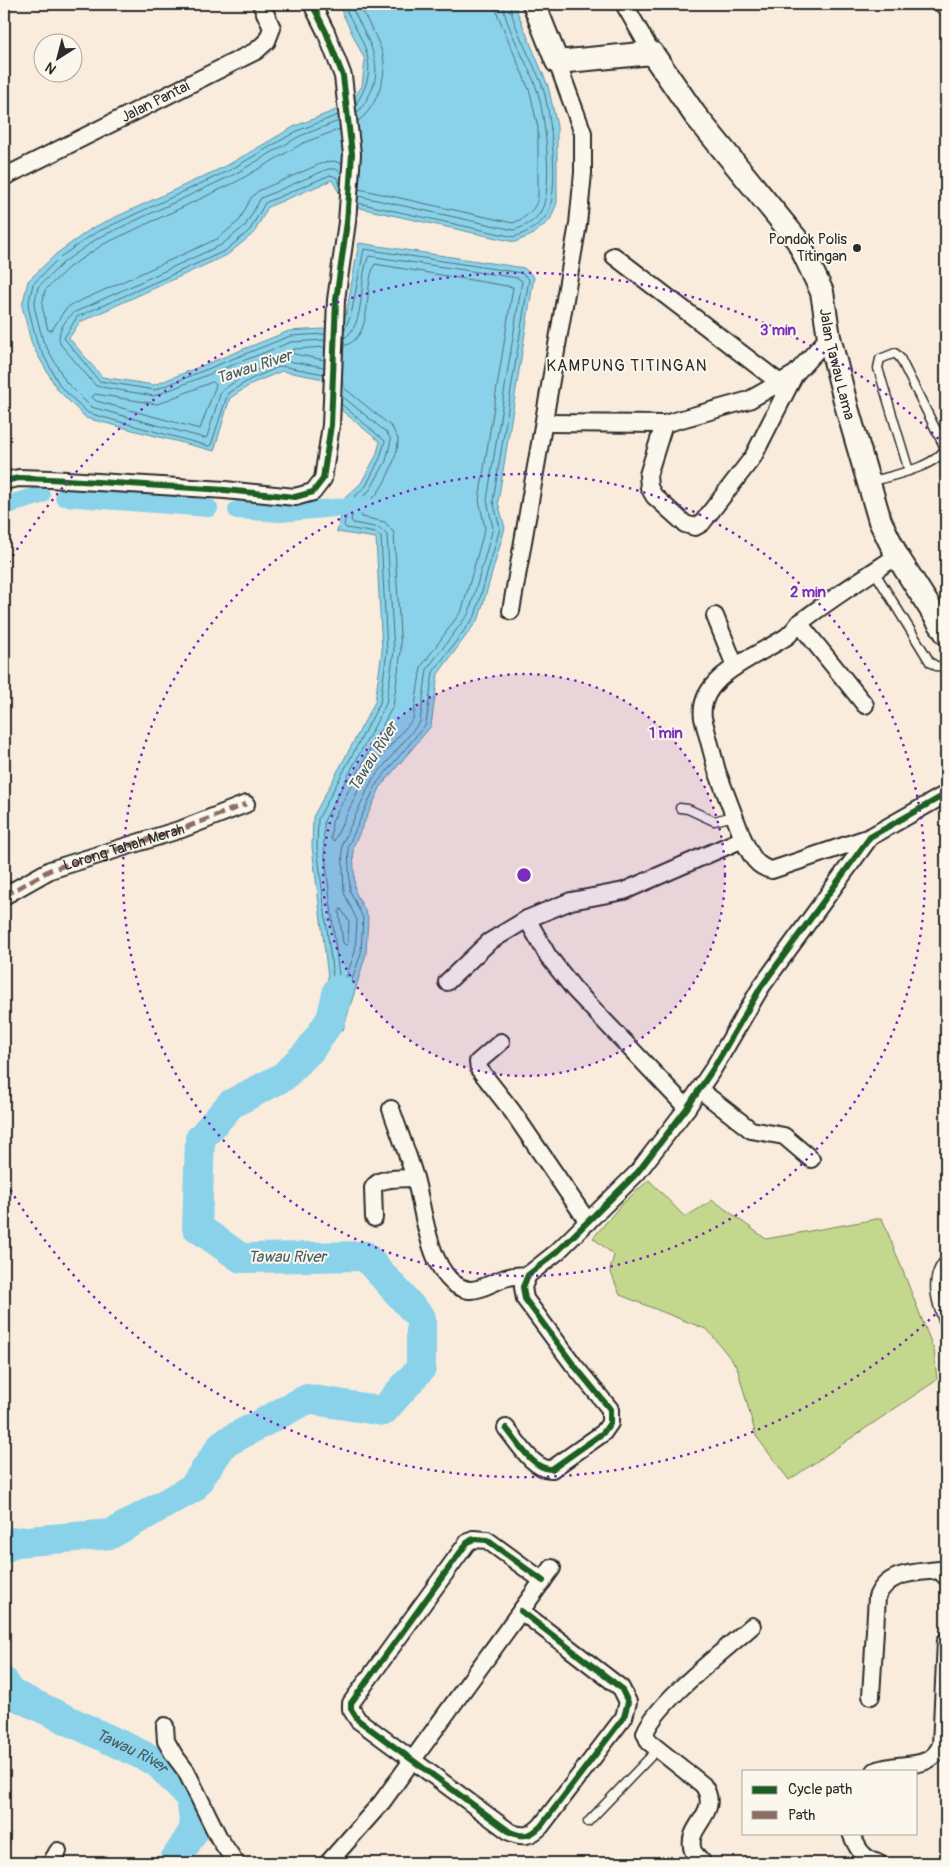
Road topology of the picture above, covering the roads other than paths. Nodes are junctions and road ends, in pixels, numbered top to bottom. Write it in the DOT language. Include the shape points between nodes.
graph roads {
  1 [pos="261,4"];
  2 [pos="312,4"];
  3 [pos="534,4"];
  4 [pos="624,4"];
  5 [pos="942,4"];
  6 [pos="946,7"];
  7 [pos="652,53"];
  8 [pos="557,62"];
  9 [pos="4,177"];
  10 [pos="614,256"];
  11 [pos="829,337"];
  12 [pos="795,374"];
  13 [pos="780,384"];
  14 [pos="545,423"];
  15 [pos="664,424"];
  16 [pos="909,470"];
  17 [pos="4,481"];
  18 [pos="868,483"];
  19 [pos="897,556"];
  20 [pos="874,571"];
  21 [pos="511,611"];
  22 [pos="715,616"];
  23 [pos="799,623"];
  24 [pos="946,633"];
  25 [pos="735,666"];
  26 [pos="946,667"];
  27 [pos="865,705"];
  28 [pos="946,794"];
  29 [pos="246,804"];
  30 [pos="680,808"];
  31 [pos="734,816"];
  32 [pos="870,837"];
  33 [pos="743,839"];
  34 [pos="4,896"];
  35 [pos="526,919"];
  36 [pos="447,982"];
  37 [pos="501,1042"];
  38 [pos="700,1090"];
  39 [pos="687,1108"];
  40 [pos="391,1109"];
  41 [pos="811,1159"];
  42 [pos="415,1178"];
  43 [pos="374,1218"];
  44 [pos="588,1222"];
  45 [pos="946,1259"];
  46 [pos="528,1276"];
  47 [pos="946,1328"];
  48 [pos="506,1428"];
  49 [pos="946,1577"];
  50 [pos="520,1611"];
  51 [pos="752,1626"];
  52 [pos="946,1641"];
  53 [pos="871,1696"];
  54 [pos="165,1726"];
  55 [pos="658,1749"];
  56 [pos="412,1760"];
  57 [pos="881,1770"];
  58 [pos="588,1822"];
  59 [pos="852,1834"];
  60 [pos="236,1863"];
  61 [pos="328,1863"];
  62 [pos="703,1863"];
  63 [pos="878,1863"];
  1 -- 9 [label="street, Jalan Pantai" via="272,28 267,41 256,51"];
  2 -- 17 [label="street" via="343,76 352,154 336,300 331,425 323,479 313,492 295,497 50,479"];
  3 -- 8 [label="street"];
  4 -- 7 [label="street"];
  5 -- 6 [label="street"];
  7 -- 8 [label="street"];
  7 -- 11 [label="street, Jalan Tawau Lama" via="695,115 798,241 822,292"];
  8 -- 14 [label="street" via="583,133 583,173 578,224"];
  10 -- 13 [label="street"];
  11 -- 12 [label="street"];
  11 -- 18 [label="street, Jalan Tawau Lama"];
  12 -- 13 [label="street"];
  12 -- 15 [label="street" via="753,457 702,523 695,527 685,524 654,496 649,487 648,475"];
  13 -- 15 [label="street" via="749,400"];
  14 -- 15 [label="street"];
  14 -- 21 [label="street"];
  16 -- 16 [label="lane" via="878,368 880,359 895,353 946,448 936,460"];
  16 -- 18 [label="lane"];
  18 -- 19 [label="street, Jalan Tawau Lama" via="880,521"];
  19 -- 20 [label="street"];
  19 -- 24 [label="street, Jalan Tawau Lama"];
  20 -- 23 [label="street"];
  20 -- 26 [label="lane" via="930,662"];
  22 -- 25 [label="street"];
  23 -- 25 [label="street" via="785,638"];
  23 -- 27 [label="street"];
  25 -- 31 [label="street" via="708,693 702,710 717,771"];
  28 -- 32 [label="street"];
  29 -- 34 [label="street, Lorong Tanah Merah" via="182,829 50,870"];
  30 -- 31 [label="lane" via="688,808 714,821"];
  31 -- 33 [label="street"];
  32 -- 33 [label="street" via="772,870 763,868 754,860"];
  32 -- 38 [label="street" via="761,987"];
  33 -- 35 [label="street" via="624,891 571,901"];
  35 -- 36 [label="street" via="489,942"];
  35 -- 39 [label="street" via="548,956 574,989"];
  37 -- 44 [label="street" via="478,1062 479,1069 512,1111"];
  38 -- 39 [label="street"];
  38 -- 41 [label="street" via="751,1130 784,1136"];
  39 -- 44 [label="street" via="637,1173"];
  40 -- 42 [label="street"];
  42 -- 43 [label="street" via="375,1184"];
  42 -- 46 [label="street" via="434,1255 459,1287 472,1290 510,1276"];
  44 -- 46 [label="street"];
  45 -- 47 [label="lane" via="935,1281 935,1298"];
  46 -- 48 [label="street" via="523,1287 525,1299 610,1409 610,1423 603,1433 552,1469 538,1465"];
  49 -- 53 [label="street" via="939,1570 902,1574 881,1586 877,1596"];
  50 -- 56 [label="street"];
  50 -- 56 [label="street" via="547,1574 486,1540 473,1539 463,1548 351,1703 354,1715"];
  50 -- 56 [label="street" via="620,1688 628,1702 624,1716 541,1826 525,1836 510,1832"];
  51 -- 55 [label="street" via="674,1696 648,1724 645,1733 649,1742"];
  52 -- 57 [label="street" via="942,1745 937,1755 927,1762"];
  54 -- 60 [label="street" via="166,1741"];
  55 -- 58 [label="lane"];
  55 -- 62 [label="street" via="703,1785 709,1794 710,1805 692,1840 693,1851"];
  56 -- 61 [label="street" via="382,1802"];
  59 -- 63 [label="street" via="862,1854"];
}
